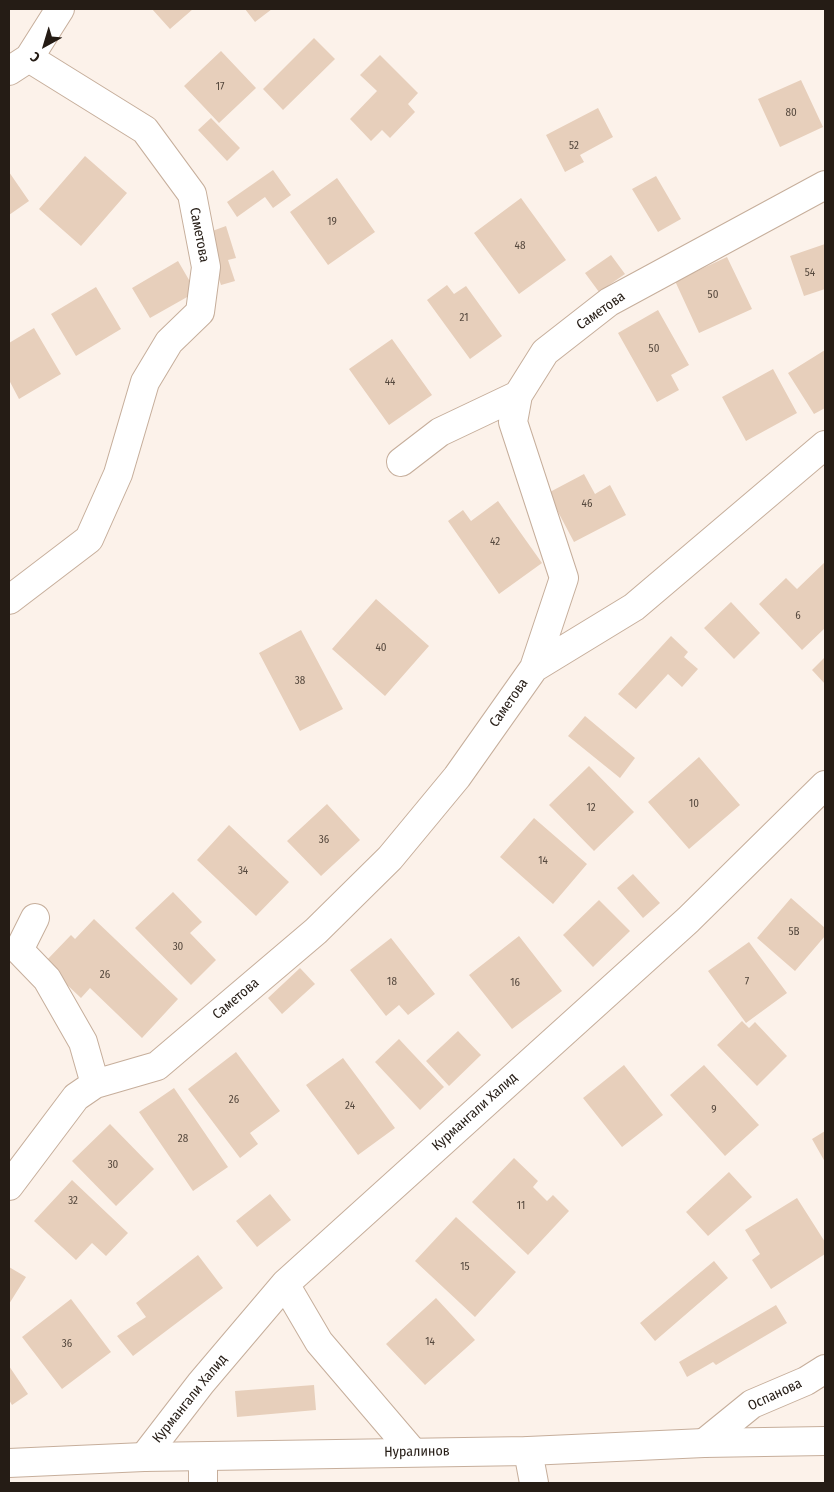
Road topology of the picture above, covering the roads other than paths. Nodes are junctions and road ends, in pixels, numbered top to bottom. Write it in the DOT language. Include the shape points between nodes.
graph roads {
  1 [pos="60,9"];
  2 [pos="19,65"];
  3 [pos="825,185"];
  4 [pos="518,395"];
  5 [pos="825,445"];
  6 [pos="401,462"];
  7 [pos="9,600"];
  8 [pos="534,668"];
  9 [pos="825,785"];
  10 [pos="35,918"];
  11 [pos="95,1084"];
  12 [pos="9,1186"];
  13 [pos="285,1284"];
  14 [pos="825,1369"];
  15 [pos="825,1441"];
  16 [pos="704,1443"];
  17 [pos="412,1451"];
  18 [pos="528,1451"];
  19 [pos="144,1457"];
  20 [pos="9,1463"];
  21 [pos="203,1470"];
  22 [pos="534,1483"];
  1 -- 2 [label="street"];
  2 -- 7 [label="street, Саметова" via="145,130 192,194 206,267 200,312 168,342 144,382 118,474 89,539"];
  3 -- 4 [label="street, Саметова" via="609,302 545,352"];
  4 -- 6 [label="street" via="440,432"];
  4 -- 8 [label="street, Саметова" via="513,422 564,578"];
  5 -- 8 [label="street" via="634,607"];
  8 -- 11 [label="street, Саметова" via="457,777 390,858 316,931 157,1066"];
  9 -- 13 [label="street, Курмангали Халид" via="688,920"];
  10 -- 11 [label="street" via="19,950 47,979 83,1042"];
  11 -- 12 [label="street, Саметова" via="76,1097"];
  13 -- 17 [label="street" via="319,1342"];
  13 -- 19 [label="street, Курмангали Халид"];
  14 -- 16 [label="street, Оспанова" via="806,1381 752,1404"];
  15 -- 16 [label="street, Нуралинов"];
  16 -- 18 [label="street, Нуралинов"];
  17 -- 18 [label="street, Нуралинов"];
  17 -- 21 [label="street, Нуралинов"];
  18 -- 22 [label="street"];
  19 -- 20 [label="street, Нуралинов"];
  19 -- 21 [label="street, Нуралинов"];
}
